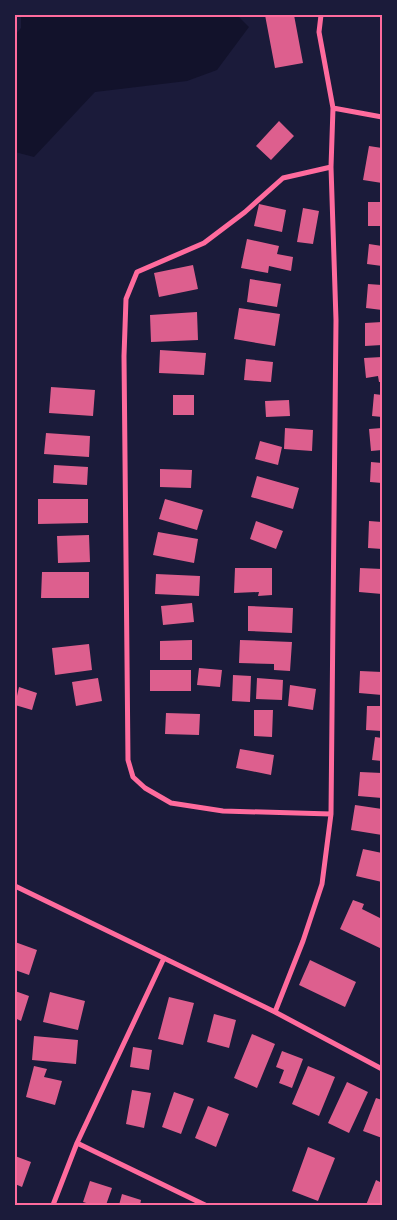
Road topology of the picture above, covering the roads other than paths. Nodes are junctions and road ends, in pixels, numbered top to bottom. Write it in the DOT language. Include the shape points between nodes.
graph roads {
  1 [pos="321,15"];
  2 [pos="333,108"];
  3 [pos="382,117"];
  4 [pos="331,167"];
  5 [pos="331,814"];
  6 [pos="15,886"];
  7 [pos="164,958"];
  8 [pos="275,1012"];
  9 [pos="382,1069"];
  10 [pos="77,1143"];
  11 [pos="52,1205"];
  12 [pos="204,1205"];
  1 -- 2 [label="street" via="319,32"];
  2 -- 3 [label="street"];
  2 -- 4 [label="street"];
  4 -- 5 [label="street" via="336,320"];
  4 -- 5 [label="street" via="283,178 204,243 136,272 126,299 124,356 128,760 133,776 145,788 171,802 223,811"];
  5 -- 8 [label="street" via="322,884"];
  6 -- 7 [label="street"];
  7 -- 8 [label="street"];
  7 -- 10 [label="street"];
  8 -- 9 [label="street"];
  10 -- 11 [label="street"];
  10 -- 12 [label="street"];
}
